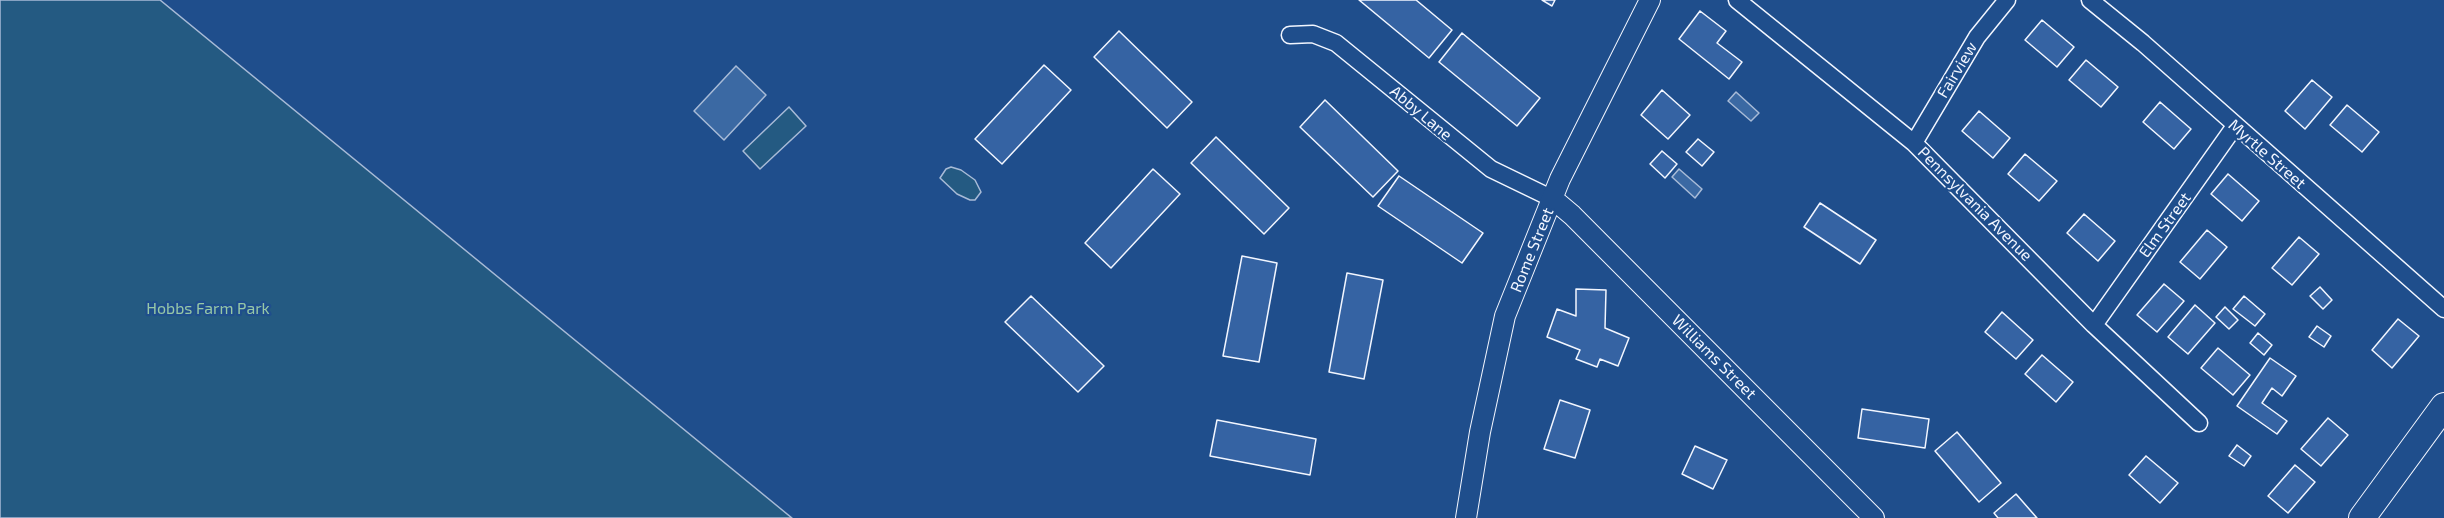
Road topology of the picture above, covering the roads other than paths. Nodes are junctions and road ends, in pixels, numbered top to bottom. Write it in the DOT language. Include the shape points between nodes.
graph roads {
  1 [pos="1650,0"];
  2 [pos="1737,0"];
  3 [pos="2007,0"];
  4 [pos="2090,0"];
  5 [pos="1290,35"];
  6 [pos="2235,126"];
  7 [pos="1914,143"];
  8 [pos="1553,199"];
  9 [pos="2444,309"];
  10 [pos="2094,324"];
  11 [pos="2444,406"];
  12 [pos="2199,423"];
  13 [pos="1466,518"];
  14 [pos="1874,518"];
  15 [pos="2362,518"];
  1 -- 8 [label="street, Rome Street"];
  2 -- 7 [label="street, Pennsylvania Avenue"];
  3 -- 7 [label="street, Fairview" via="1977,37"];
  4 -- 6 [label="street, Myrtle Street"];
  5 -- 8 [label="street, Abby Lane" via="1313,34 1336,43 1491,169"];
  6 -- 9 [label="street, Myrtle Street"];
  6 -- 10 [label="street, Elm Street"];
  7 -- 10 [label="street, Pennsylvania Avenue"];
  8 -- 13 [label="street, Rome Street" via="1505,316"];
  8 -- 14 [label="street, Williams Street"];
  10 -- 12 [label="street, Pennsylvania Avenue"];
  11 -- 15 [label="main road"];
}
